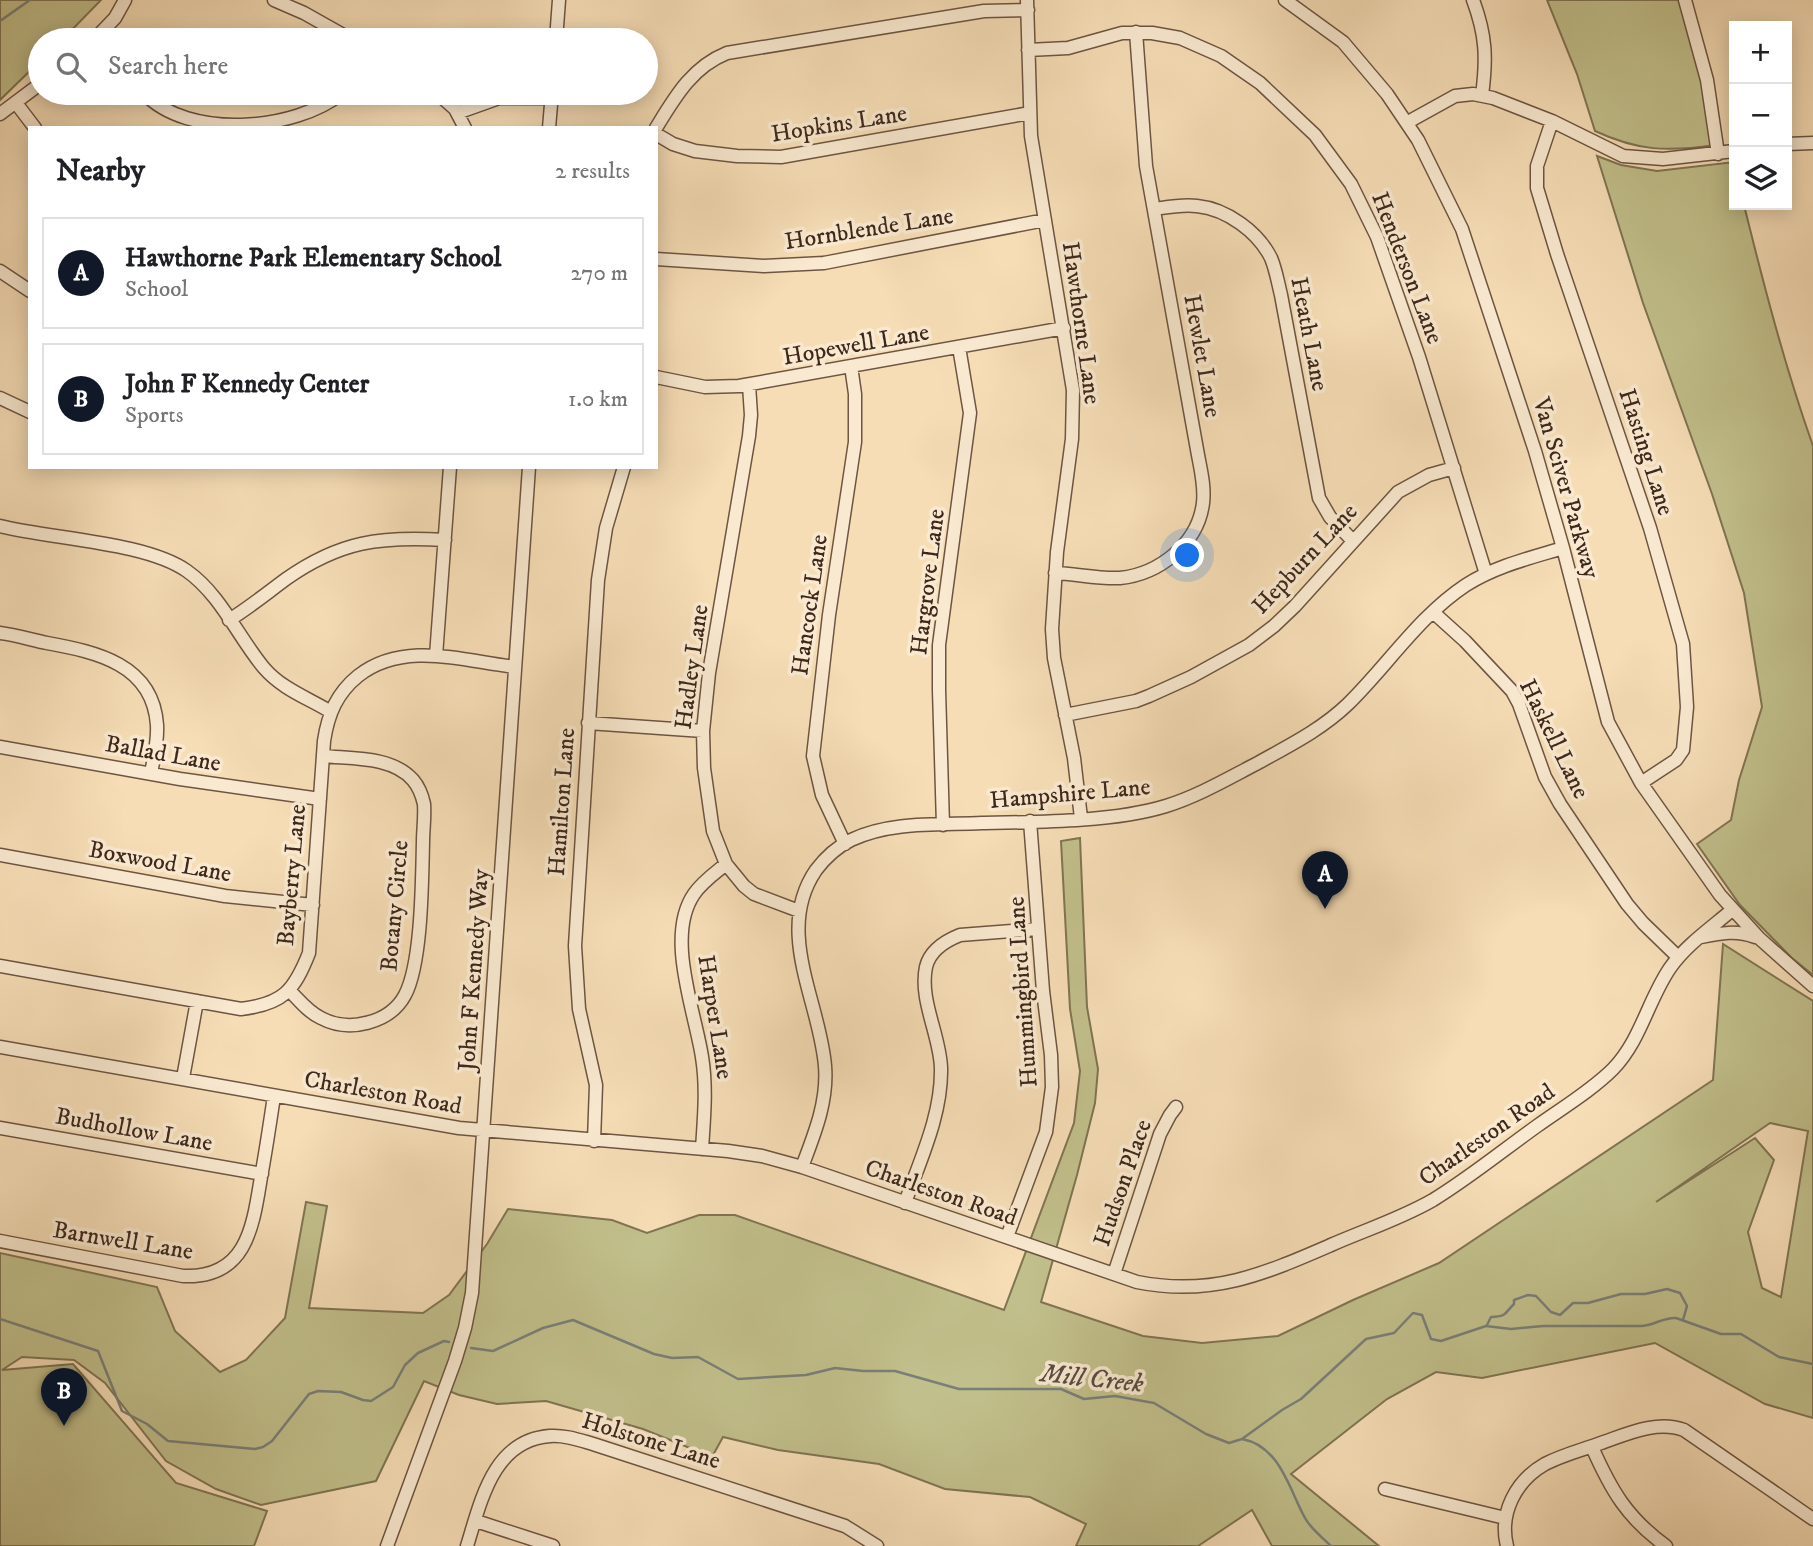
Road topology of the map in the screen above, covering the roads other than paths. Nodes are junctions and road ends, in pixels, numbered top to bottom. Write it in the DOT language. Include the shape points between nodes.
graph roads {
  1 [pos="125,0"];
  2 [pos="274,0"];
  3 [pos="559,0"];
  4 [pos="1285,0"];
  5 [pos="1473,0"];
  6 [pos="1685,0"];
  7 [pos="1028,5"];
  8 [pos="106,28"];
  9 [pos="331,28"];
  10 [pos="557,28"];
  11 [pos="1136,32"];
  12 [pos="1028,50"];
  13 [pos="28,94"];
  14 [pos="1482,95"];
  15 [pos="16,103"];
  16 [pos="161,105"];
  17 [pos="324,105"];
  18 [pos="449,105"];
  19 [pos="479,105"];
  20 [pos="551,105"];
  21 [pos="457,113"];
  22 [pos="1030,113"];
  23 [pos="0,114"];
  24 [pos="1552,121"];
  25 [pos="1408,122"];
  26 [pos="33,126"];
  27 [pos="464,126"];
  28 [pos="549,126"];
  29 [pos="657,126"];
  30 [pos="658,135"];
  31 [pos="1813,143"];
  32 [pos="1792,144"];
  33 [pos="1729,152"];
  34 [pos="1718,154"];
  35 [pos="1154,209"];
  36 [pos="1045,220"];
  37 [pos="658,260"];
  38 [pos="0,271"];
  39 [pos="28,289"];
  40 [pos="1064,328"];
  41 [pos="959,347"];
  42 [pos="852,366"];
  43 [pos="658,377"];
  44 [pos="748,385"];
  45 [pos="0,398"];
  46 [pos="28,411"];
  47 [pos="1454,468"];
  48 [pos="450,469"];
  49 [pos="528,469"];
  50 [pos="623,469"];
  51 [pos="0,526"];
  52 [pos="444,540"];
  53 [pos="1353,541"];
  54 [pos="1563,548"];
  55 [pos="1055,573"];
  56 [pos="1486,574"];
  57 [pos="1434,613"];
  58 [pos="229,620"];
  59 [pos="0,633"];
  60 [pos="436,656"];
  61 [pos="515,667"];
  62 [pos="331,712"];
  63 [pos="1065,715"];
  64 [pos="588,723"];
  65 [pos="703,731"];
  66 [pos="0,747"];
  67 [pos="323,756"];
  68 [pos="151,773"];
  69 [pos="1641,783"];
  70 [pos="320,799"];
  71 [pos="1081,818"];
  72 [pos="1030,821"];
  73 [pos="943,825"];
  74 [pos="845,844"];
  75 [pos="0,855"];
  76 [pos="726,864"];
  77 [pos="313,905"];
  78 [pos="1732,910"];
  79 [pos="799,911"];
  80 [pos="1038,929"];
  81 [pos="1699,938"];
  82 [pos="1759,938"];
  83 [pos="1678,957"];
  84 [pos="0,966"];
  85 [pos="1813,986"];
  86 [pos="289,990"];
  87 [pos="197,1001"];
  88 [pos="0,1047"];
  89 [pos="183,1078"];
  90 [pos="274,1096"];
  91 [pos="1176,1107"];
  92 [pos="0,1128"];
  93 [pos="484,1131"];
  94 [pos="594,1141"];
  95 [pos="702,1149"];
  96 [pos="802,1167"];
  97 [pos="261,1174"];
  98 [pos="905,1203"];
  99 [pos="1007,1237"];
  100 [pos="0,1241"];
  101 [pos="1114,1274"];
  102 [pos="1592,1447"];
  103 [pos="1385,1489"];
  104 [pos="1505,1518"];
  105 [pos="1813,1519"];
  106 [pos="476,1521"];
  107 [pos="387,1546"];
  108 [pos="467,1546"];
  109 [pos="553,1546"];
  110 [pos="877,1546"];
  111 [pos="1507,1546"];
  112 [pos="1666,1546"];
  1 -- 8 [label="street"];
  2 -- 9 [label="street"];
  3 -- 10 [label="street"];
  4 -- 25 [label="street, Van Sciver Parkway" via="1343,41"];
  5 -- 14 [label="street" via="1487,57"];
  6 -- 34 [label="street" via="1707,80"];
  7 -- 12 [label="street, Hawthorne Lane"];
  7 -- 29 [label="street" via="727,53 694,73"];
  11 -- 12 [label="street, Henderson Lane" via="1068,48"];
  11 -- 35 [label="street, Hewlet Lane" via="1146,166"];
  11 -- 47 [label="street, Henderson Lane" via="1180,38 1248,73 1295,114 1343,171 1386,259"];
  12 -- 22 [label="street, Hawthorne Lane"];
  13 -- 15 [label="street"];
  14 -- 24 [label="street"];
  14 -- 25 [label="street" via="1455,96"];
  15 -- 23 [label="street"];
  15 -- 26 [label="street"];
  16 -- 17 [label="street" via="184,118 220,125 267,122"];
  18 -- 21 [label="street"];
  19 -- 21 [label="street"];
  20 -- 28 [label="street"];
  21 -- 27 [label="street"];
  22 -- 30 [label="street, Hopkins Lane" via="781,157 695,151"];
  22 -- 36 [label="street, Hawthorne Lane"];
  24 -- 34 [label="street" via="1630,157"];
  24 -- 69 [label="street, Hasting Lane" via="1537,166 1537,188 1663,569 1683,644 1687,707 1683,750 1676,760"];
  25 -- 54 [label="street, Van Sciver Parkway" via="1462,229"];
  31 -- 32 [label="street"];
  33 -- 34 [label="street"];
  35 -- 53 [label="street, Heath Lane" via="1207,208 1240,224 1265,249 1281,295 1320,498 1330,517"];
  35 -- 55 [label="street, Hewlet Lane" via="1202,482 1199,519 1179,551 1136,575 1100,578"];
  36 -- 37 [label="street, Hornblende Lane" via="824,263 764,266"];
  36 -- 40 [label="street, Hawthorne Lane"];
  38 -- 39 [label="street"];
  40 -- 41 [label="street, Hopewell Lane"];
  40 -- 55 [label="street, Hawthorne Lane" via="1072,375 1073,423"];
  41 -- 42 [label="street, Hopewell Lane"];
  41 -- 73 [label="street, Hargrove Lane" via="970,413 939,645"];
  42 -- 44 [label="street, Hopewell Lane"];
  42 -- 74 [label="street, Hancock Lane" via="855,442 813,755 818,783"];
  43 -- 44 [label="street, Hopewell Lane" via="705,387"];
  44 -- 65 [label="street, Hadley Lane" via="748,448"];
  45 -- 46 [label="street"];
  47 -- 53 [label="street, Hepburn Lane" via="1398,492"];
  47 -- 56 [label="street, Henderson Lane"];
  48 -- 52 [label="street"];
  49 -- 61 [label="street, John F Kennedy Way"];
  50 -- 64 [label="street, Hamilton Lane" via="601,553"];
  51 -- 58 [label="street" via="161,558 189,572"];
  52 -- 58 [label="street" via="383,539 345,548 309,565"];
  52 -- 60 [label="street"];
  53 -- 63 [label="street, Hepburn Lane" via="1286,616 1235,653 1136,701"];
  54 -- 56 [label="street, Hampshire Lane"];
  54 -- 69 [label="street, Van Sciver Parkway" via="1608,722"];
  55 -- 63 [label="street, Hawthorne Lane" via="1052,644"];
  56 -- 57 [label="street, Hampshire Lane"];
  57 -- 71 [label="street, Hampshire Lane" via="1349,703 1293,744 1182,800 1149,810"];
  57 -- 83 [label="street, Haskell Lane" via="1512,691 1560,804 1627,904"];
  58 -- 62 [label="street" via="274,678"];
  59 -- 68 [label="street" via="86,650 124,667 143,687 155,711 157,736"];
  60 -- 61 [label="street, Bayberry Lane"];
  60 -- 62 [label="street, Bayberry Lane" via="398,656 373,665 351,682"];
  61 -- 93 [label="street, John F Kennedy Way"];
  62 -- 67 [label="street, Bayberry Lane"];
  63 -- 71 [label="street, Hawthorne Lane"];
  64 -- 65 [label="street"];
  64 -- 94 [label="street, Hamilton Lane" via="575,962 579,1009 596,1085"];
  65 -- 76 [label="street, Hadley Lane" via="711,820"];
  66 -- 68 [label="street, Ballad Lane"];
  67 -- 70 [label="street, Bayberry Lane"];
  67 -- 86 [label="street, Botany Circle" via="386,764 407,774 421,793 424,819 415,956 411,981 400,1004 367,1023 343,1025 320,1018"];
  68 -- 70 [label="street, Ballad Lane"];
  69 -- 78 [label="street, Van Sciver Parkway"];
  70 -- 77 [label="street, Bayberry Lane"];
  71 -- 72 [label="street, Hampshire Lane"];
  72 -- 73 [label="street, Hampshire Lane"];
  72 -- 80 [label="street, Hummingbird Lane"];
  73 -- 74 [label="street, Hampshire Lane" via="891,829"];
  74 -- 79 [label="street, Hampshire Lane" via="818,867"];
  75 -- 77 [label="street, Boxwood Lane" via="225,896"];
  76 -- 79 [label="street, Hadley Lane" via="754,894"];
  76 -- 95 [label="street, Harper Lane" via="696,891 683,931 685,972 705,1085"];
  77 -- 86 [label="street, Bayberry Lane" via="309,953"];
  78 -- 81 [label="street, Charleston Road"];
  78 -- 82 [label="street, Van Sciver Parkway"];
  79 -- 96 [label="street, Hampshire Lane" via="799,947 825,1081 823,1103"];
  80 -- 98 [label="street" via="960,935 930,955 925,977 939,1054 939,1094"];
  80 -- 99 [label="street, Hummingbird Lane" via="1051,1055 1051,1102 1046,1132"];
  81 -- 82 [label="street" via="1742,932"];
  81 -- 83 [label="street, Charleston Road"];
  82 -- 85 [label="street, Van Sciver Parkway"];
  83 -- 101 [label="street, Charleston Road" via="1614,1068 1434,1199 1315,1253 1226,1284 1155,1285"];
  84 -- 87 [label="street"];
  86 -- 87 [label="street" via="267,1004 240,1009"];
  87 -- 89 [label="street"];
  88 -- 89 [label="street, Charleston Road"];
  89 -- 90 [label="street, Charleston Road"];
  90 -- 93 [label="street, Charleston Road"];
  90 -- 97 [label="street, Barnwell Lane"];
  91 -- 101 [label="street, Hudson Place" via="1160,1135"];
  92 -- 97 [label="street, Budhollow Lane"];
  93 -- 94 [label="street, Charleston Road"];
  93 -- 107 [label="street, John F Kennedy Way" via="477,1249 465,1328"];
  94 -- 95 [label="street, Charleston Road"];
  95 -- 96 [label="street, Charleston Road" via="762,1156"];
  96 -- 98 [label="street, Charleston Road"];
  97 -- 100 [label="street, Barnwell Lane" via="245,1243 227,1264 202,1275 174,1275"];
  98 -- 99 [label="street, Charleston Road"];
  99 -- 101 [label="street, Charleston Road"];
  102 -- 104 [label="street" via="1535,1471 1518,1490"];
  102 -- 105 [label="street" via="1644,1430 1671,1426 1684,1430"];
  102 -- 112 [label="street" via="1618,1499 1634,1520"];
  103 -- 104 [label="street"];
  104 -- 111 [label="street"];
  106 -- 108 [label="street, Holstone Lane"];
  106 -- 109 [label="street"];
  106 -- 110 [label="street, Holstone Lane" via="493,1473 505,1456 536,1438 558,1436 845,1526"];
}
